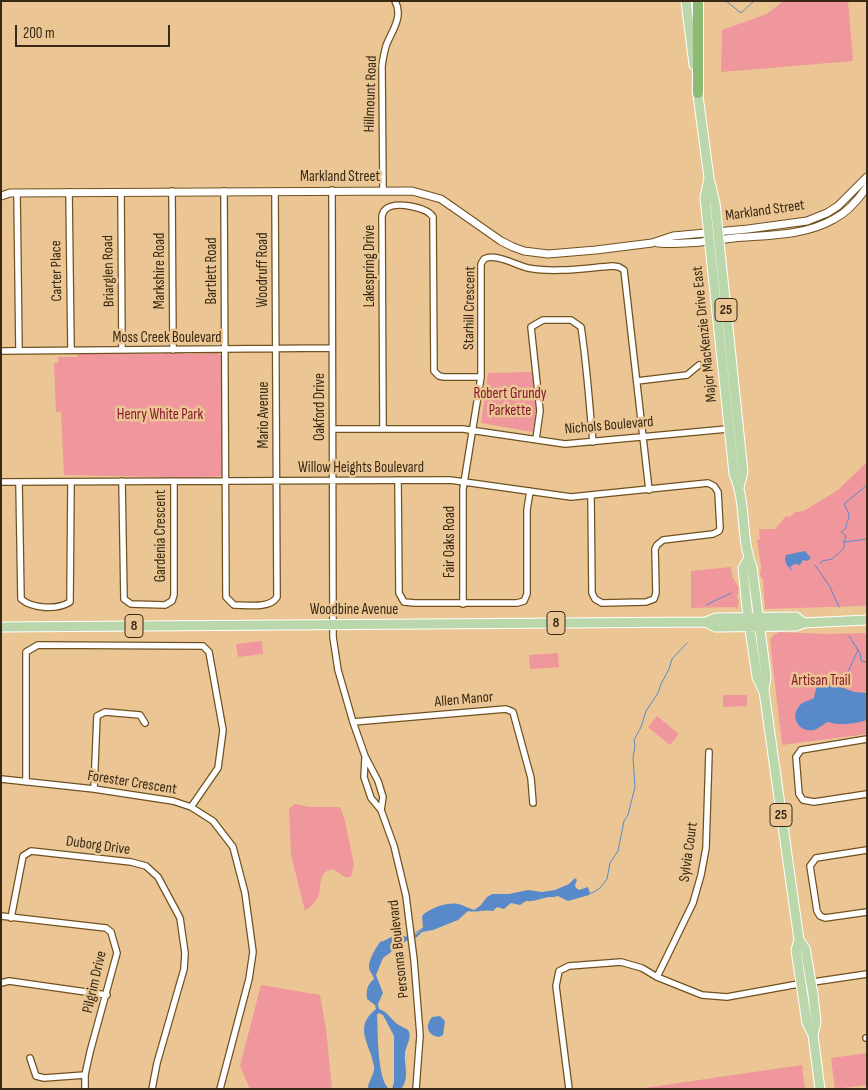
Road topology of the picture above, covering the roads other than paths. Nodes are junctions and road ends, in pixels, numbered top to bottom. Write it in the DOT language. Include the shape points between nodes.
graph roads {
  1 [pos="395,1"];
  2 [pos="698,1"];
  3 [pos="686,3"];
  4 [pos="698,93"];
  5 [pos="867,177"];
  6 [pos="867,188"];
  7 [pos="1,190"];
  8 [pos="332,190"];
  9 [pos="383,190"];
  10 [pos="224,191"];
  11 [pos="275,191"];
  12 [pos="69,192"];
  13 [pos="120,192"];
  14 [pos="172,192"];
  15 [pos="14,193"];
  16 [pos="1,196"];
  17 [pos="714,236"];
  18 [pos="332,348"];
  19 [pos="71,350"];
  20 [pos="122,350"];
  21 [pos="173,350"];
  22 [pos="225,350"];
  23 [pos="276,350"];
  24 [pos="1,351"];
  25 [pos="19,351"];
  26 [pos="699,366"];
  27 [pos="481,377"];
  28 [pos="637,381"];
  29 [pos="733,428"];
  30 [pos="333,429"];
  31 [pos="383,429"];
  32 [pos="473,430"];
  33 [pos="643,436"];
  34 [pos="536,439"];
  35 [pos="593,442"];
  36 [pos="277,480"];
  37 [pos="398,480"];
  38 [pos="122,481"];
  39 [pos="174,481"];
  40 [pos="226,481"];
  41 [pos="333,481"];
  42 [pos="465,481"];
  43 [pos="1,482"];
  44 [pos="20,482"];
  45 [pos="71,482"];
  46 [pos="649,490"];
  47 [pos="530,492"];
  48 [pos="591,496"];
  49 [pos="749,558"];
  50 [pos="463,604"];
  51 [pos="867,620"];
  52 [pos="749,622"];
  53 [pos="759,622"];
  54 [pos="332,624"];
  55 [pos="2,626"];
  56 [pos="764,690"];
  57 [pos="145,722"];
  58 [pos="353,722"];
  59 [pos="867,739"];
  60 [pos="709,752"];
  61 [pos="364,756"];
  62 [pos="1,779"];
  63 [pos="26,782"];
  64 [pos="94,789"];
  65 [pos="867,794"];
  66 [pos="533,803"];
  67 [pos="191,807"];
  68 [pos="381,810"];
  69 [pos="867,850"];
  70 [pos="867,912"];
  71 [pos="1,916"];
  72 [pos="12,918"];
  73 [pos="867,974"];
  74 [pos="657,977"];
  75 [pos="1,983"];
  76 [pos="806,983"];
  77 [pos="107,995"];
  78 [pos="30,1058"];
  79 [pos="85,1075"];
  80 [pos="85,1089"];
  81 [pos="152,1089"];
  82 [pos="220,1089"];
  83 [pos="416,1089"];
  84 [pos="569,1089"];
  85 [pos="820,1089"];
  1 -- 9 [label="street, Hillmount Road" via="398,16 382,66"];
  2 -- 4 [label="highway"];
  3 -- 4 [label="main road, Major MacKenzie Drive East / 25"];
  4 -- 17 [label="main road, Major MacKenzie Drive East / 25" via="709,178 705,198"];
  5 -- 17 [label="street, Markland Street" via="842,204 827,214 784,225"];
  6 -- 17 [label="street, Markland Street" via="844,213 818,227 798,232"];
  7 -- 15 [label="street, Markland Street"];
  8 -- 9 [label="street, Markland Street"];
  8 -- 11 [label="street, Markland Street"];
  8 -- 18 [label="street, Oakford Drive"];
  9 -- 17 [label="street, Markland Street" via="432,195 502,241 524,251 554,254 652,243 673,236"];
  10 -- 11 [label="street, Markland Street"];
  10 -- 14 [label="street, Markland Street"];
  10 -- 22 [label="street, Bartlett Road"];
  11 -- 23 [label="street, Woodruff Road"];
  12 -- 13 [label="street, Markland Street"];
  12 -- 15 [label="street, Markland Street"];
  12 -- 19 [label="street, Carter Place"];
  13 -- 14 [label="street, Markland Street"];
  13 -- 20 [label="street, Briarglen Road"];
  14 -- 21 [label="street, Markshire Road"];
  15 -- 16 [label="street, Markland Street"];
  15 -- 25 [label="street"];
  17 -- 29 [label="main road, Major MacKenzie Drive East / 25"];
  18 -- 23 [label="street, Moss Creek Boulevard"];
  18 -- 30 [label="street, Oakford Drive"];
  19 -- 20 [label="street, Moss Creek Boulevard"];
  19 -- 25 [label="street, Moss Creek Boulevard"];
  20 -- 21 [label="street, Moss Creek Boulevard"];
  21 -- 22 [label="street, Moss Creek Boulevard"];
  22 -- 23 [label="street, Moss Creek Boulevard"];
  22 -- 40 [label="street, Bartlett Road"];
  23 -- 36 [label="street, Mario Avenue"];
  24 -- 25 [label="street, Moss Creek Boulevard"];
  26 -- 28 [label="street" via="687,375"];
  27 -- 28 [label="street, Starhill Crescent" via="481,264 484,259 493,257 537,269 613,266 624,270"];
  27 -- 31 [label="street, Lakespring Drive" via="444,377 434,371 432,217 420,208 390,206 382,216"];
  27 -- 32 [label="street, Starhill Crescent"];
  28 -- 33 [label="street, Starhill Crescent"];
  29 -- 33 [label="street, Nichols Boulevard"];
  29 -- 49 [label="main road, Major MacKenzie Drive East / 25" via="743,472 739,487"];
  30 -- 31 [label="street, Nichols Boulevard"];
  30 -- 41 [label="street, Oakford Drive"];
  31 -- 32 [label="street, Nichols Boulevard"];
  32 -- 34 [label="street, Nichols Boulevard"];
  32 -- 42 [label="street, Starhill Crescent"];
  33 -- 35 [label="street, Nichols Boulevard"];
  33 -- 46 [label="street, Starhill Crescent"];
  34 -- 35 [label="street, Nichols Boulevard" via="565,444"];
  34 -- 35 [label="street" via="540,411 532,327 543,320 571,320 581,327"];
  36 -- 40 [label="street, Willow Heights Boulevard"];
  36 -- 40 [label="street, Mario Avenue" via="277,597 269,604 234,605 226,598"];
  36 -- 41 [label="street, Willow Heights Boulevard"];
  37 -- 41 [label="street, Willow Heights Boulevard"];
  37 -- 42 [label="street, Willow Heights Boulevard"];
  37 -- 50 [label="street" via="401,598 415,604"];
  38 -- 39 [label="street, Willow Heights Boulevard"];
  38 -- 39 [label="street, Gardenia Crescent" via="124,598 131,604 165,605 172,601 174,595"];
  38 -- 45 [label="street, Willow Heights Boulevard"];
  39 -- 40 [label="street, Willow Heights Boulevard"];
  41 -- 54 [label="street, Oakford Drive"];
  42 -- 47 [label="street, Willow Heights Boulevard"];
  42 -- 50 [label="street, Fair Oaks Road"];
  43 -- 44 [label="street, Willow Heights Boulevard"];
  44 -- 45 [label="street, Willow Heights Boulevard"];
  44 -- 45 [label="street" via="21,598 32,606 62,607 70,602"];
  46 -- 48 [label="street, Willow Heights Boulevard"];
  46 -- 48 [label="street, Willow Heights Boulevard" via="711,484 717,489 721,524 719,531 713,534 660,542 655,549 656,594 654,599 646,602 602,603 593,596"];
  47 -- 48 [label="street, Willow Heights Boulevard" via="565,497"];
  47 -- 50 [label="street" via="526,598 517,603"];
  49 -- 52 [label="main road, Major MacKenzie Drive East / 25" via="744,568"];
  49 -- 53 [label="main road, Major MacKenzie Drive East / 25"];
  51 -- 53 [label="main road, Woodbine Avenue / 8" via="796,626"];
  52 -- 53 [label="main road, Woodbine Avenue / 8"];
  52 -- 54 [label="main road, Woodbine Avenue / 8" via="715,618 706,622"];
  52 -- 56 [label="main road, Major MacKenzie Drive East / 25" via="757,677"];
  53 -- 56 [label="main road, Major MacKenzie Drive East / 25" via="766,676"];
  54 -- 55 [label="main road, Woodbine Avenue / 8"];
  54 -- 58 [label="street, Personna Boulevard" via="338,670"];
  56 -- 76 [label="main road, Major MacKenzie Drive East / 25" via="799,940 796,950"];
  57 -- 64 [label="street" via="140,715 105,712 97,716"];
  58 -- 61 [label="street, Personna Boulevard"];
  58 -- 66 [label="street, Allen Manor" via="506,709 513,712 531,778"];
  59 -- 65 [label="street" via="801,750 796,758 799,794 803,800 814,802"];
  60 -- 74 [label="street, Sylvia Court" via="706,848 701,875 693,903"];
  61 -- 68 [label="street, Personna Boulevard" via="378,781 383,797"];
  61 -- 68 [label="street, Personna Boulevard" via="364,777 371,798"];
  62 -- 63 [label="street, Forester Crescent"];
  63 -- 64 [label="street, Forester Crescent"];
  63 -- 67 [label="street" via="26,652 38,646 203,646 209,652 223,730 218,768"];
  64 -- 67 [label="street, Forester Crescent" via="173,801"];
  67 -- 82 [label="street, Forester Crescent" via="213,821 233,847 246,893 253,952 250,978"];
  68 -- 83 [label="street, Personna Boulevard" via="406,896 420,1036"];
  69 -- 70 [label="street" via="816,858 810,866 820,916"];
  71 -- 72 [label="street, Pilgrim Drive"];
  72 -- 77 [label="street, Pilgrim Drive" via="106,928 111,932 117,953"];
  72 -- 81 [label="street, Duborg Drive" via="23,856 31,850 130,862 146,866 158,877 180,918 185,953 184,969"];
  73 -- 76 [label="street"];
  74 -- 76 [label="street" via="702,995 727,997"];
  74 -- 84 [label="street" via="642,968 621,962 569,966 559,971 556,986"];
  75 -- 77 [label="street" via="9,981"];
  76 -- 85 [label="main road, Major MacKenzie Drive East / 25" via="807,1023 813,1035"];
  77 -- 79 [label="street, Pilgrim Drive"];
  78 -- 79 [label="street" via="36,1076"];
  79 -- 80 [label="street, Pilgrim Drive"];
}
